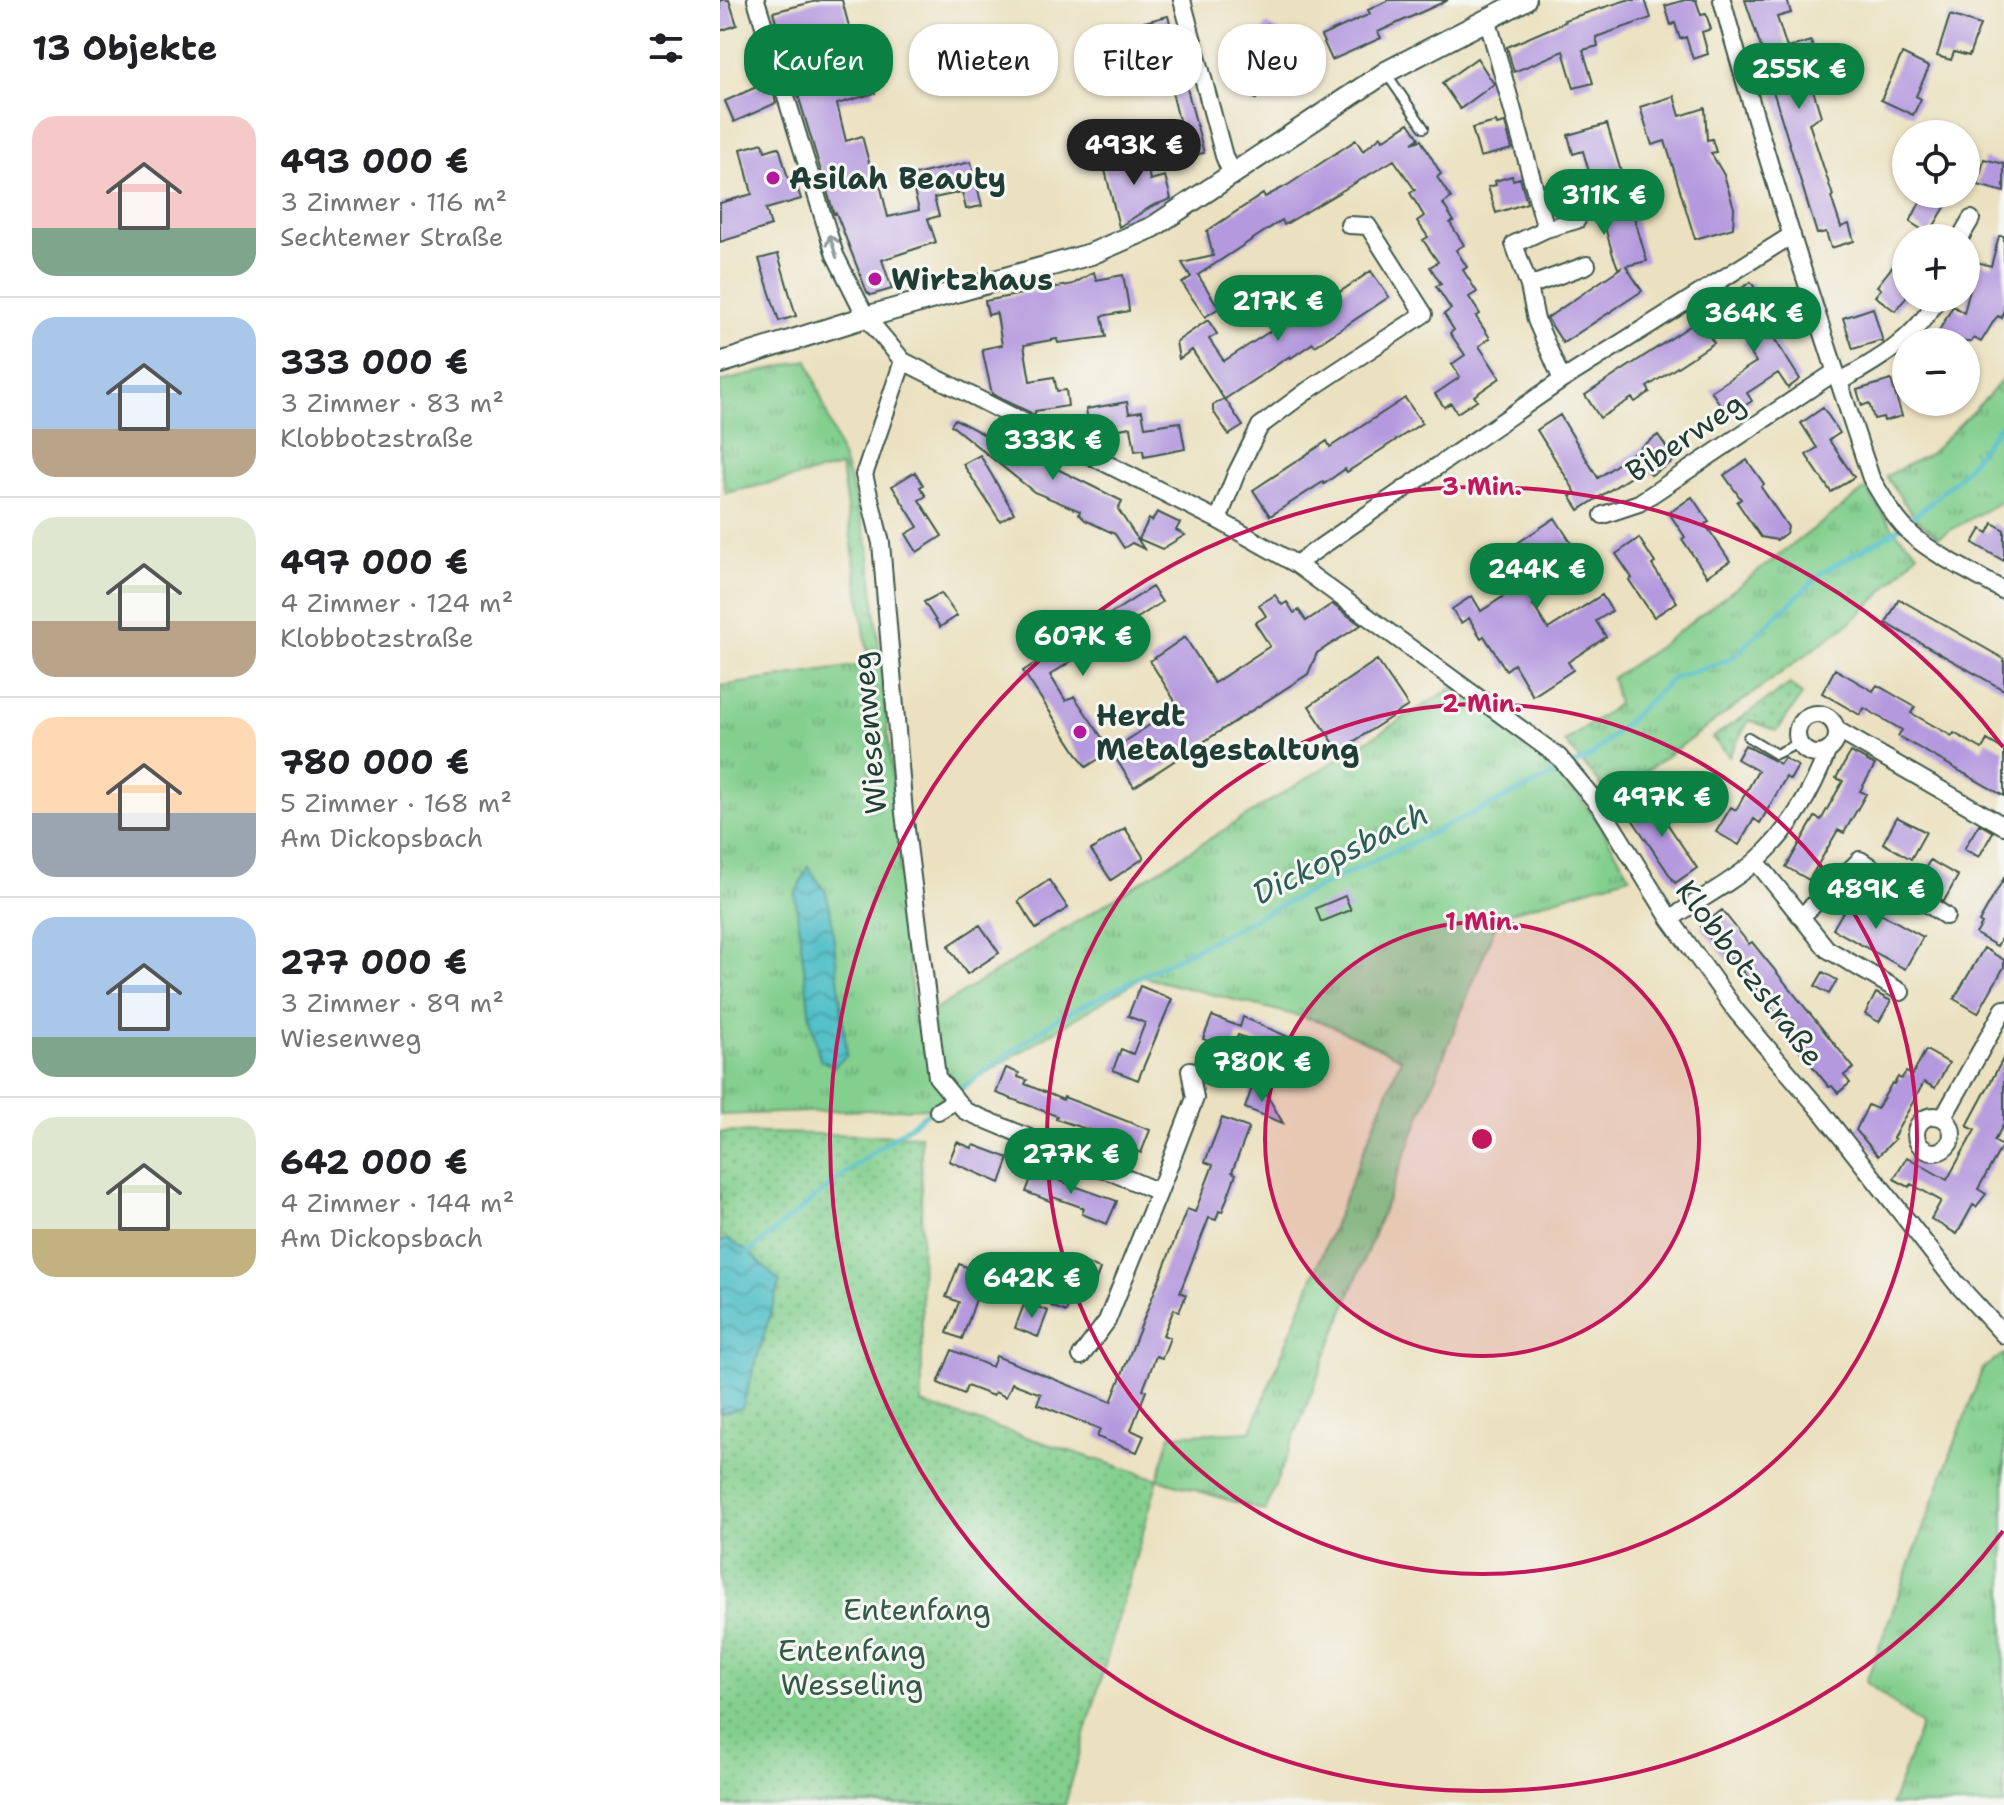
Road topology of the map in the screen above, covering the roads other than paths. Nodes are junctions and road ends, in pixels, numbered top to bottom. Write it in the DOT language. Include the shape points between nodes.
graph roads {
  1 [pos="756,0"];
  2 [pos="1182,0"];
  3 [pos="1525,0"];
  4 [pos="1722,0"];
  5 [pos="1487,18"];
  6 [pos="1386,72"];
  7 [pos="1424,128"];
  8 [pos="1232,175"];
  9 [pos="1971,219"];
  10 [pos="1577,220"];
  11 [pos="1968,224"];
  12 [pos="1349,225"];
  13 [pos="1546,229"];
  14 [pos="1792,235"];
  15 [pos="1587,265"];
  16 [pos="1529,286"];
  17 [pos="1928,312"];
  18 [pos="866,317"];
  19 [pos="903,361"];
  20 [pos="720,363"];
  21 [pos="1837,377"];
  22 [pos="1562,380"];
  23 [pos="1603,515"];
  24 [pos="1218,520"];
  25 [pos="1296,564"];
  26 [pos="2004,591"];
  27 [pos="1837,730"];
  28 [pos="1748,737"];
  29 [pos="1799,743"];
  30 [pos="1827,752"];
  31 [pos="2004,826"];
  32 [pos="1756,861"];
  33 [pos="1802,916"];
  34 [pos="1946,916"];
  35 [pos="1670,919"];
  36 [pos="1901,992"];
  37 [pos="2004,1009"];
  38 [pos="1190,1070"];
  39 [pos="953,1097"];
  40 [pos="938,1111"];
  41 [pos="1943,1118"];
  42 [pos="1159,1192"];
  43 [pos="2004,1335"];
  44 [pos="1081,1356"];
  18 -- 1 [label="street, Klobbotzstraße, one-way" via="835,255"];
  2 -- 8 [label="street"];
  3 -- 5 [label="street"];
  4 -- 14 [label="street"];
  5 -- 6 [label="street"];
  5 -- 13 [label="street"];
  6 -- 7 [label="lane"];
  6 -- 8 [label="street"];
  8 -- 18 [label="street" via="1153,227 1100,251"];
  9 -- 11 [label="street"];
  10 -- 13 [label="street"];
  12 -- 24 [label="street" via="1368,226 1424,314 1260,426"];
  13 -- 16 [label="street" via="1514,244"];
  14 -- 21 [label="street"];
  14 -- 22 [label="street"];
  15 -- 16 [label="street"];
  16 -- 22 [label="street" via="1536,320"];
  17 -- 21 [label="street, Biberweg" via="1888,355"];
  18 -- 19 [label="street, Klobbotzstraße"];
  18 -- 20 [label="street"];
  19 -- 24 [label="street, Klobbotzstraße"];
  19 -- 39 [label="street, Wiesenweg" via="864,475 881,543 904,813 937,1077"];
  21 -- 23 [label="street, Biberweg" via="1639,503"];
  21 -- 26 [label="street" via="1871,478 1891,511 1928,548"];
  22 -- 25 [label="street"];
  24 -- 25 [label="street, Klobbotzstraße"];
  25 -- 35 [label="street, Klobbotzstraße" via="1559,757 1602,809"];
  27 -- 29 [label="street" via="1831,719 1814,713 1799,724"];
  27 -- 30 [label="street" via="1836,743"];
  27 -- 31 [label="street"];
  28 -- 29 [label="lane" via="1776,754"];
  29 -- 30 [label="street" via="1814,754"];
  30 -- 32 [label="street" via="1802,805"];
  32 -- 33 [label="street"];
  32 -- 35 [label="street"];
  33 -- 34 [label="street" via="1860,860"];
  33 -- 36 [label="street" via="1827,949"];
  35 -- 43 [label="street, Klobbotzstraße" via="1736,1011"];
  37 -- 41 [label="street"];
  38 -- 42 [label="street" via="1195,1098"];
  39 -- 40 [label="street"];
  39 -- 42 [label="street" via="965,1111"];
  42 -- 44 [label="street" via="1107,1321"];
}
